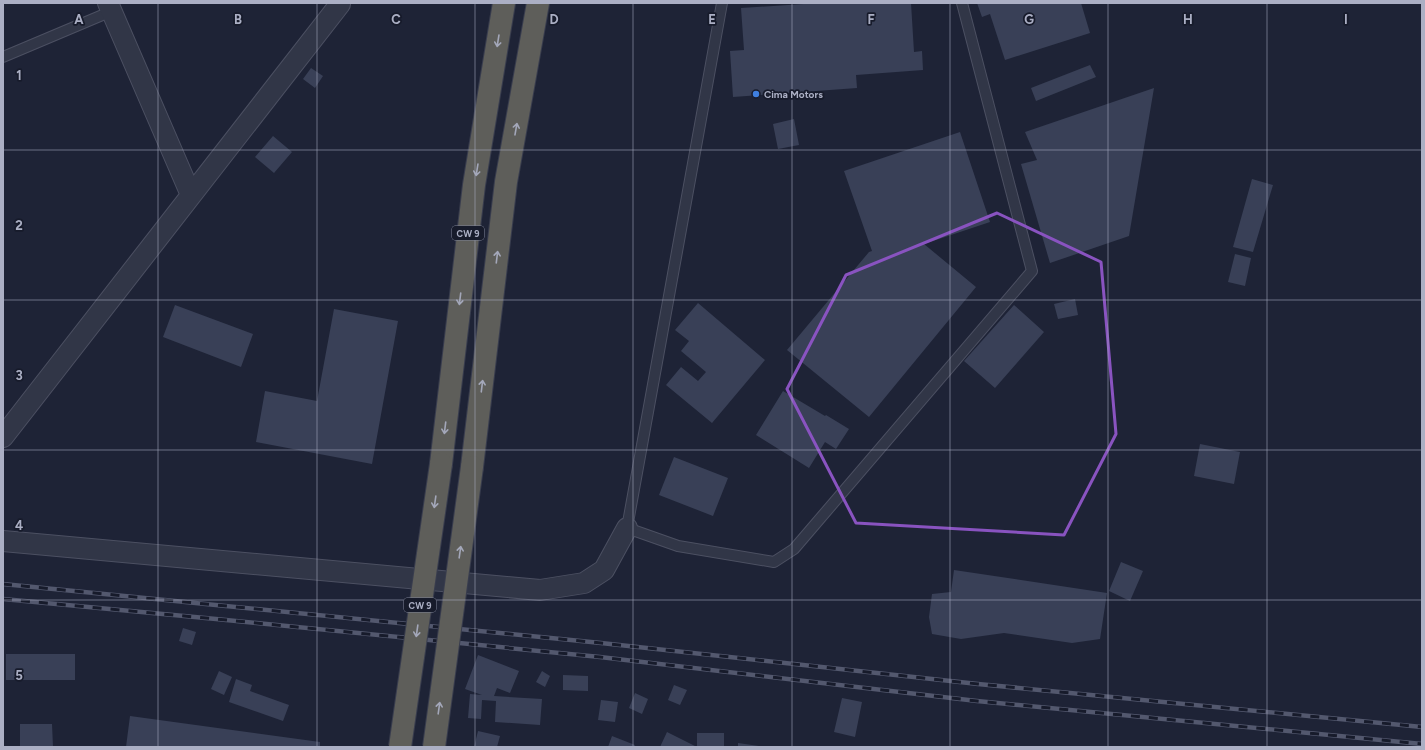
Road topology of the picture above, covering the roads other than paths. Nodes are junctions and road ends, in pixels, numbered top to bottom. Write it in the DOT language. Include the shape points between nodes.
graph roads {
  1 [pos="504,3"];
  2 [pos="538,3"];
  3 [pos="722,3"];
  4 [pos="962,3"];
  5 [pos="340,4"];
  6 [pos="110,7"];
  7 [pos="3,57"];
  8 [pos="191,195"];
  9 [pos="3,436"];
  10 [pos="627,528"];
  11 [pos="3,541"];
  12 [pos="400,747"];
  13 [pos="434,747"];
  1 -- 12 [label="highway, CW 9, one-way, bridge" via="474,186 441,464"];
  13 -- 2 [label="highway, one-way, bridge" via="472,467 506,182"];
  3 -- 10 [label="lane"];
  4 -- 10 [label="lane" via="1032,271 794,549 774,562 678,546"];
  5 -- 8 [label="street"];
  6 -- 7 [label="lane"];
  6 -- 8 [label="street"];
  8 -- 9 [label="street"];
  10 -- 11 [label="street" via="604,570 584,583 540,590"];
}
